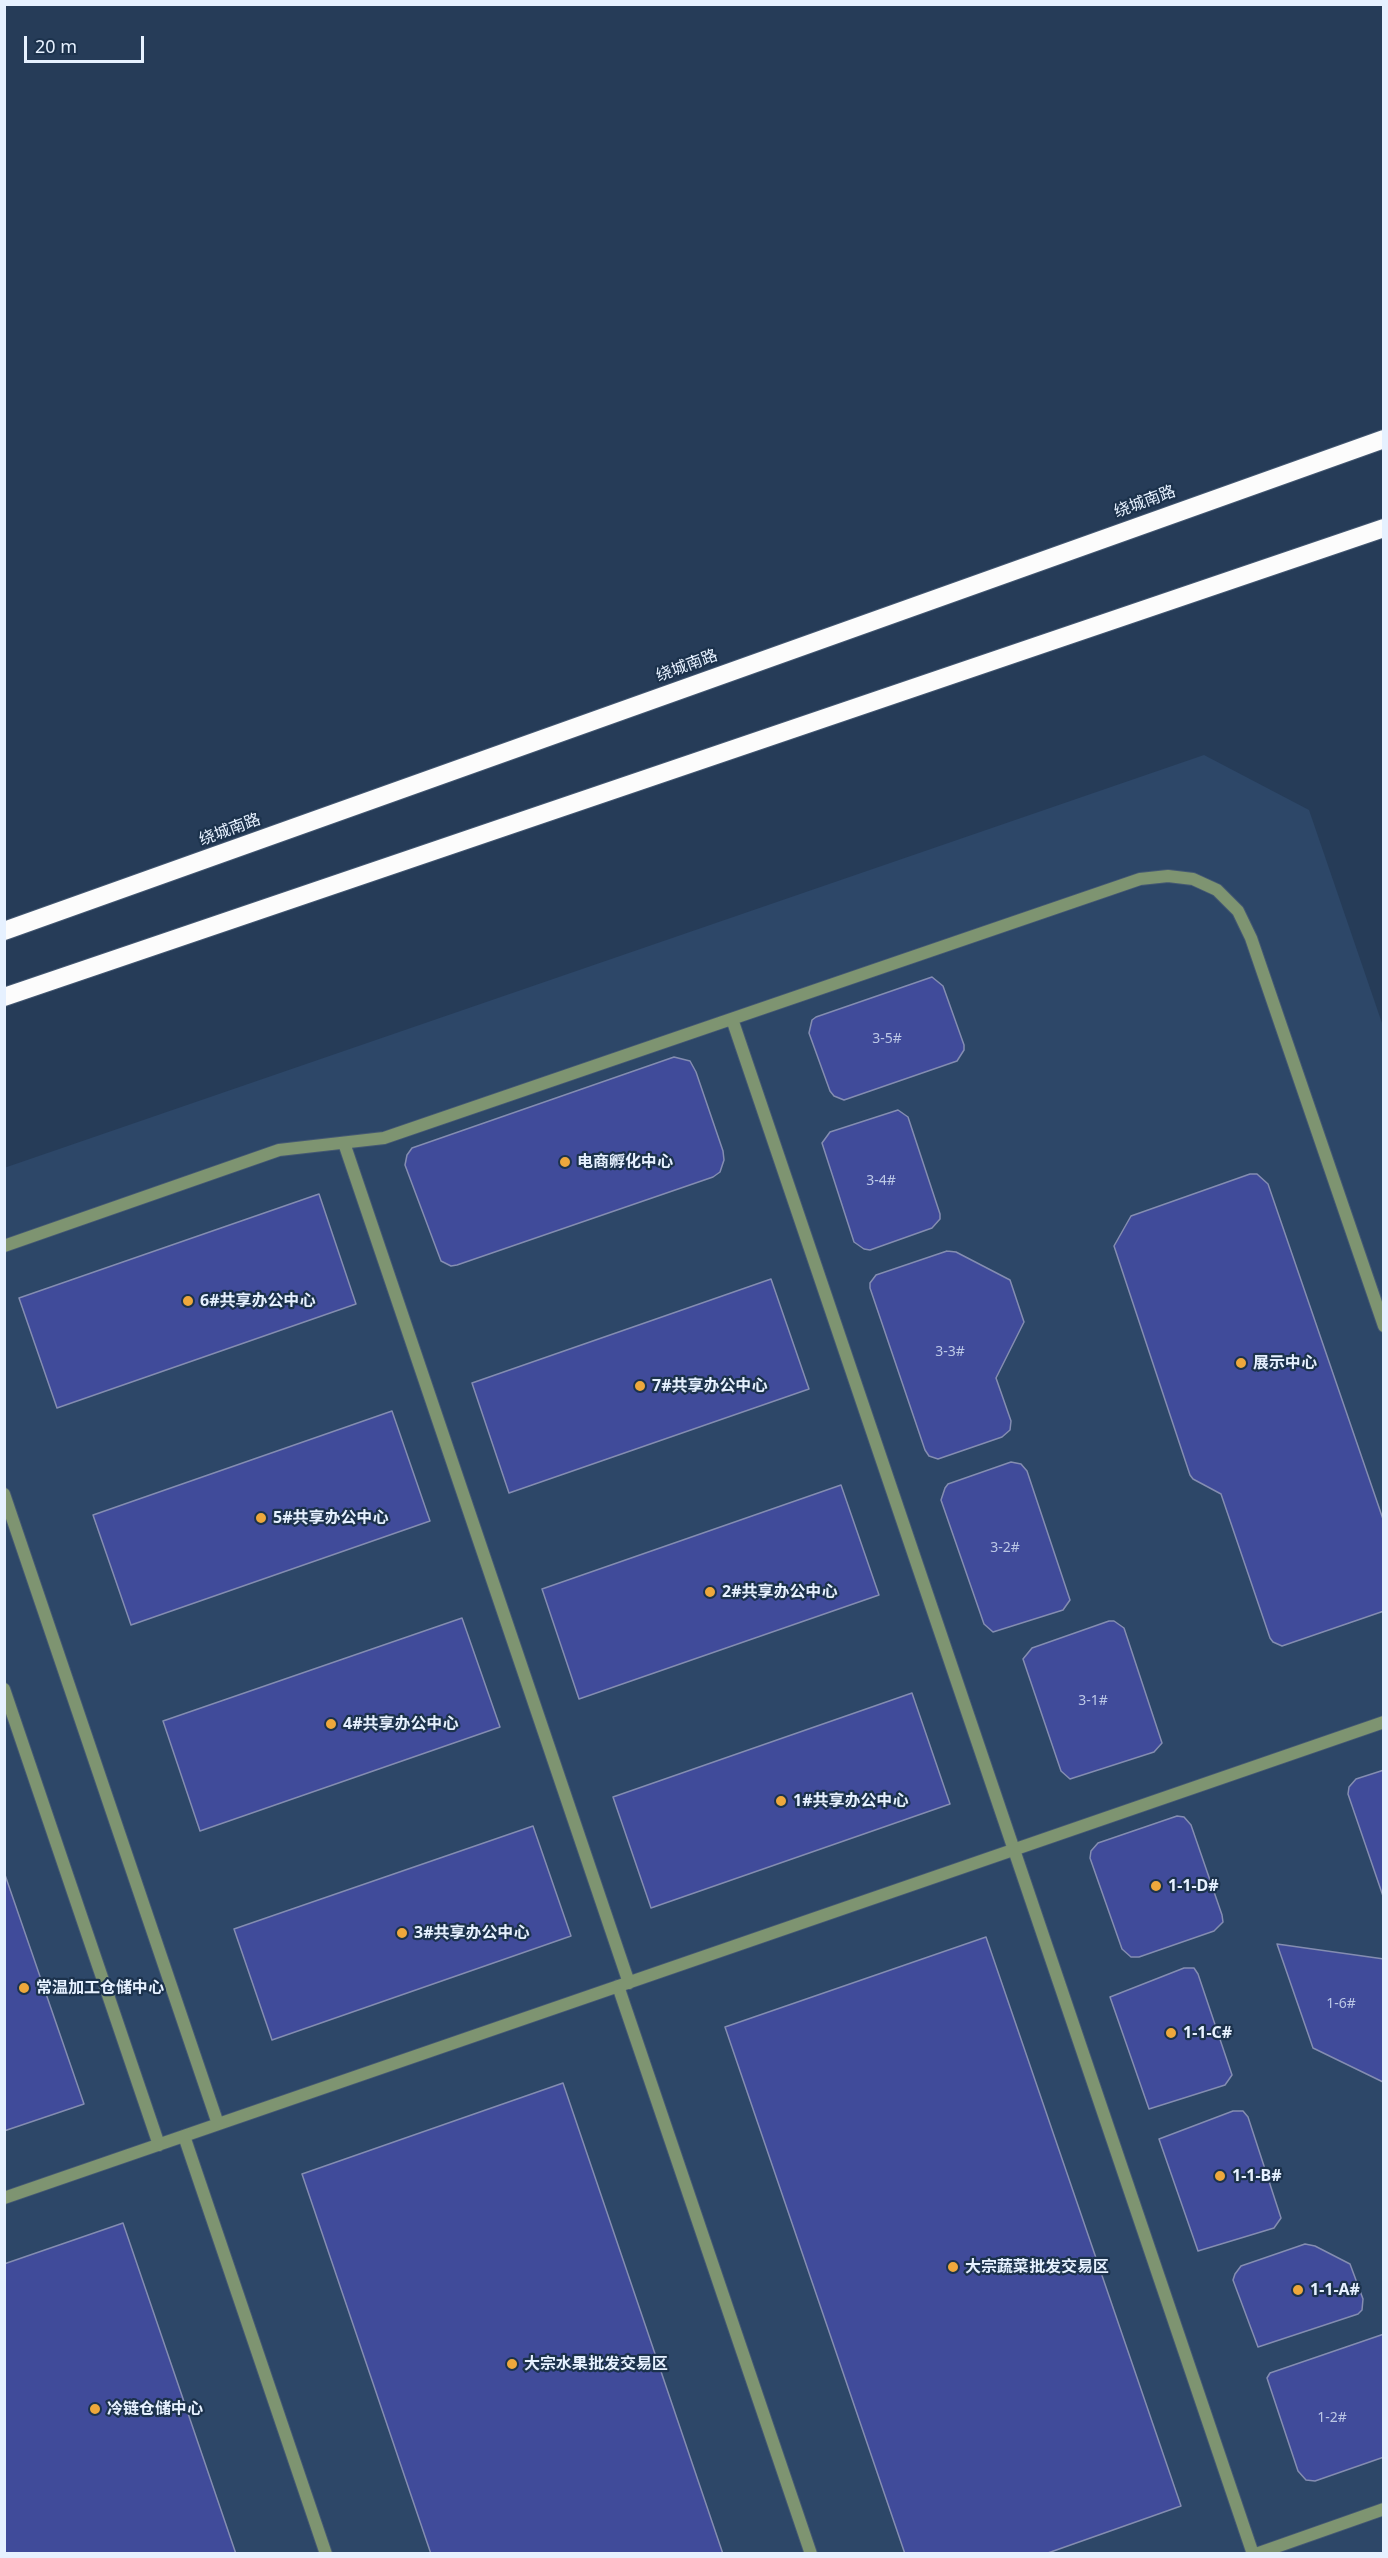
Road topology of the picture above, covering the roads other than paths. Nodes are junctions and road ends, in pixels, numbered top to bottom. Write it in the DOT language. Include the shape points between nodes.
graph roads {
  1 [pos="1383,438"];
  2 [pos="1383,528"];
  3 [pos="4,931"];
  4 [pos="4,997"];
  5 [pos="732,1019"];
  6 [pos="344,1143"];
  7 [pos="4,1246"];
  8 [pos="1383,1326"];
  9 [pos="4,1494"];
  10 [pos="4,1689"];
  11 [pos="1383,1722"];
  12 [pos="1014,1850"];
  13 [pos="624,1984"];
  14 [pos="218,2124"];
  15 [pos="184,2136"];
  16 [pos="159,2145"];
  17 [pos="4,2198"];
  18 [pos="1383,2509"];
  19 [pos="326,2553"];
  20 [pos="811,2553"];
  21 [pos="1254,2553"];
  1 -- 3 [label="highway, 绕城南路"];
  2 -- 4 [label="highway"];
  5 -- 6 [label="lane" via="384,1138"];
  5 -- 8 [label="lane" via="1140,879 1193,879 1217,891 1238,911 1251,938"];
  5 -- 12 [label="lane"];
  6 -- 7 [label="lane" via="279,1150"];
  6 -- 13 [label="lane"];
  9 -- 14 [label="lane"];
  10 -- 16 [label="lane"];
  11 -- 12 [label="lane"];
  12 -- 13 [label="lane"];
  12 -- 21 [label="lane"];
  13 -- 14 [label="lane"];
  13 -- 20 [label="lane"];
  14 -- 15 [label="lane"];
  15 -- 16 [label="lane"];
  15 -- 19 [label="lane"];
  16 -- 17 [label="lane"];
  18 -- 21 [label="lane"];
}
